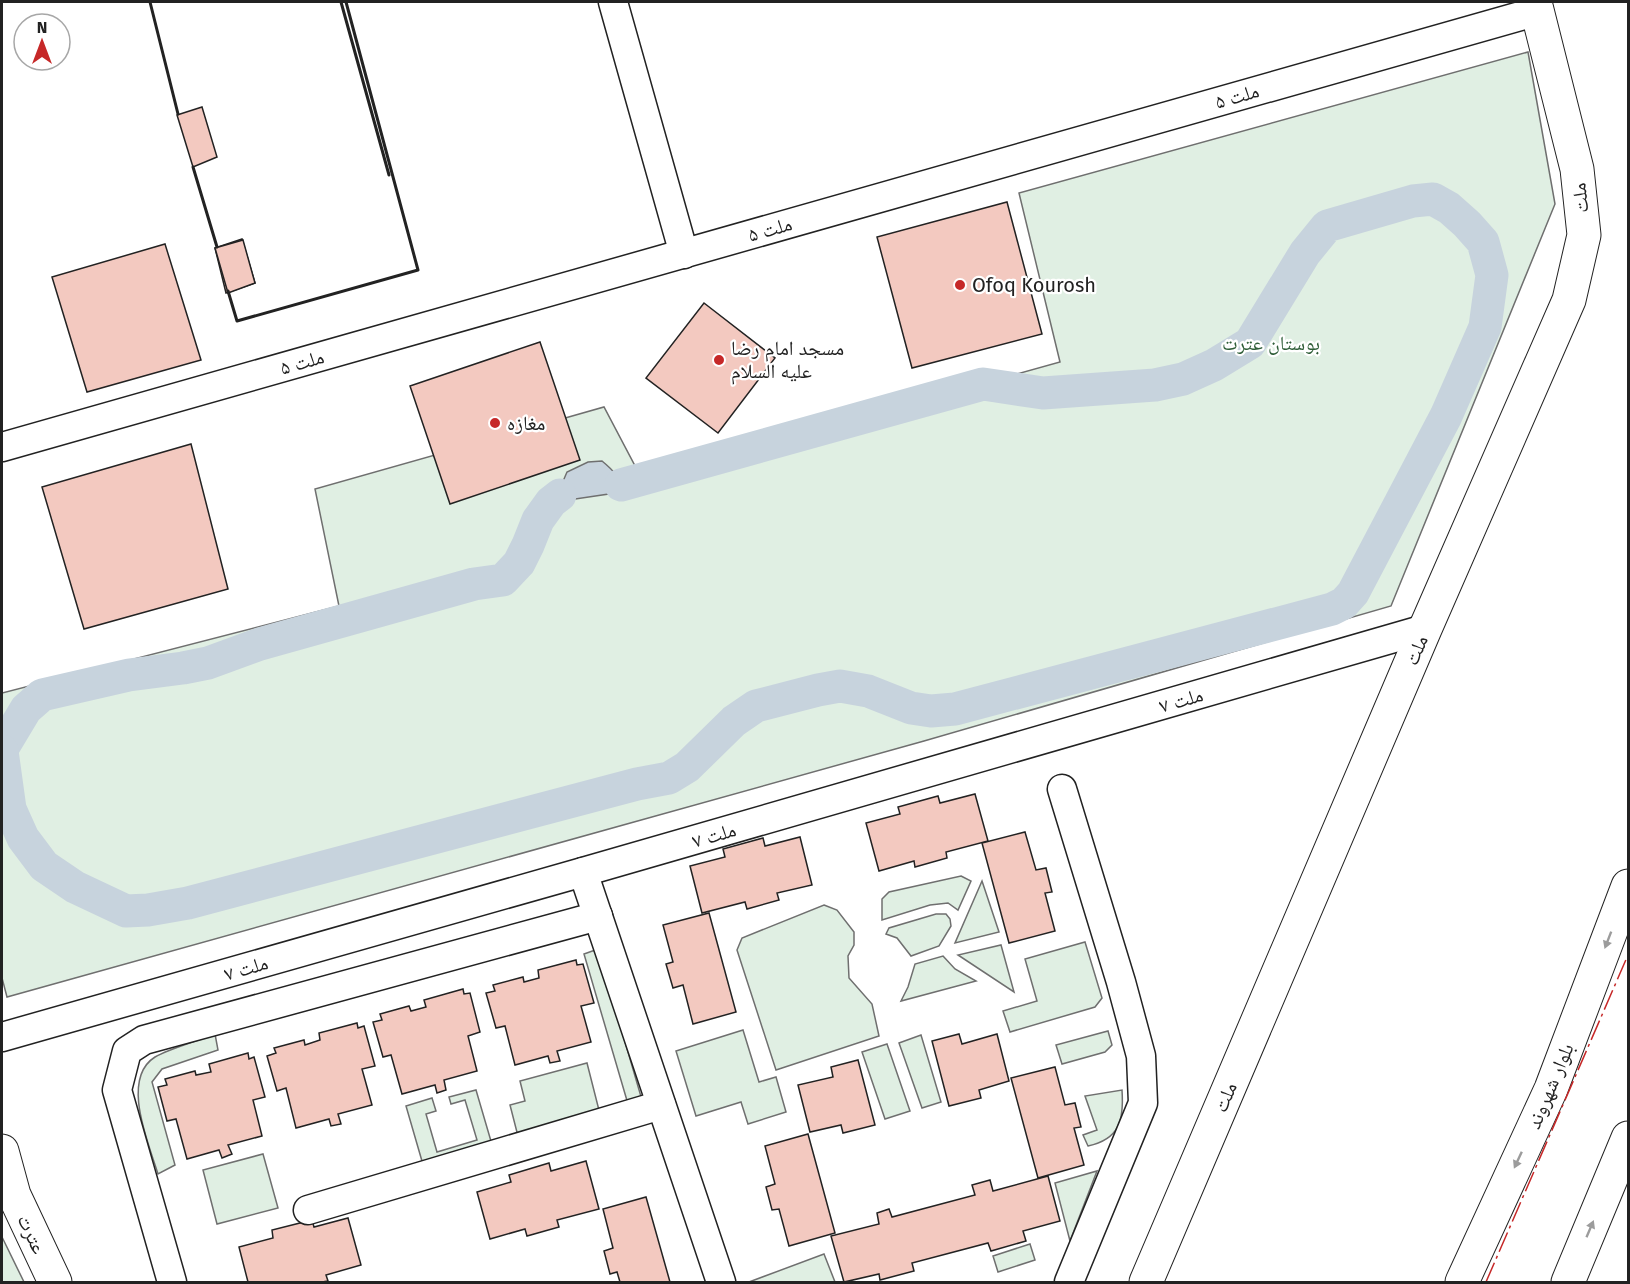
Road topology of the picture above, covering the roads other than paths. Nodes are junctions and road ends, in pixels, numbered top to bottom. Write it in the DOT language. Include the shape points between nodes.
graph roads {
  1 [pos="613,2"];
  2 [pos="1537,6"];
  3 [pos="684,254"];
  4 [pos="2,447"];
  5 [pos="1425,629"];
  6 [pos="1062,789"];
  7 [pos="583,873"];
  8 [pos="1629,886"];
  9 [pos="598,916"];
  10 [pos="2,1037"];
  11 [pos="661,1105"];
  12 [pos="1629,1138"];
  13 [pos="2,1151"];
  14 [pos="308,1210"];
  15 [pos="55,1282"];
  16 [pos="172,1282"];
  17 [pos="721,1282"];
  18 [pos="1069,1282"];
  19 [pos="1146,1282"];
  20 [pos="1462,1282"];
  21 [pos="1568,1282"];
  1 -- 3 [label="street"];
  2 -- 3 [label="street, ملت ۵"];
  2 -- 5 [label="street, ملت" via="1577,169 1584,235 1569,300"];
  3 -- 4 [label="street, ملت ۵"];
  5 -- 7 [label="street, ملت ۷"];
  5 -- 19 [label="street, ملت"];
  6 -- 18 [label="street" via="1141,1056 1143,1103"];
  7 -- 9 [label="street"];
  7 -- 10 [label="street, ملت ۷"];
  8 -- 20 [label="street, بلوار شهروند, one-way" via="1551,1089"];
  9 -- 11 [label="street"];
  9 -- 16 [label="street" via="144,1040 127,1051 117,1090"];
  11 -- 14 [label="street"];
  11 -- 17 [label="street"];
  21 -- 12 [label="street, one-way"];
  13 -- 15 [label="street, عترت" via="14,1195"];
}
